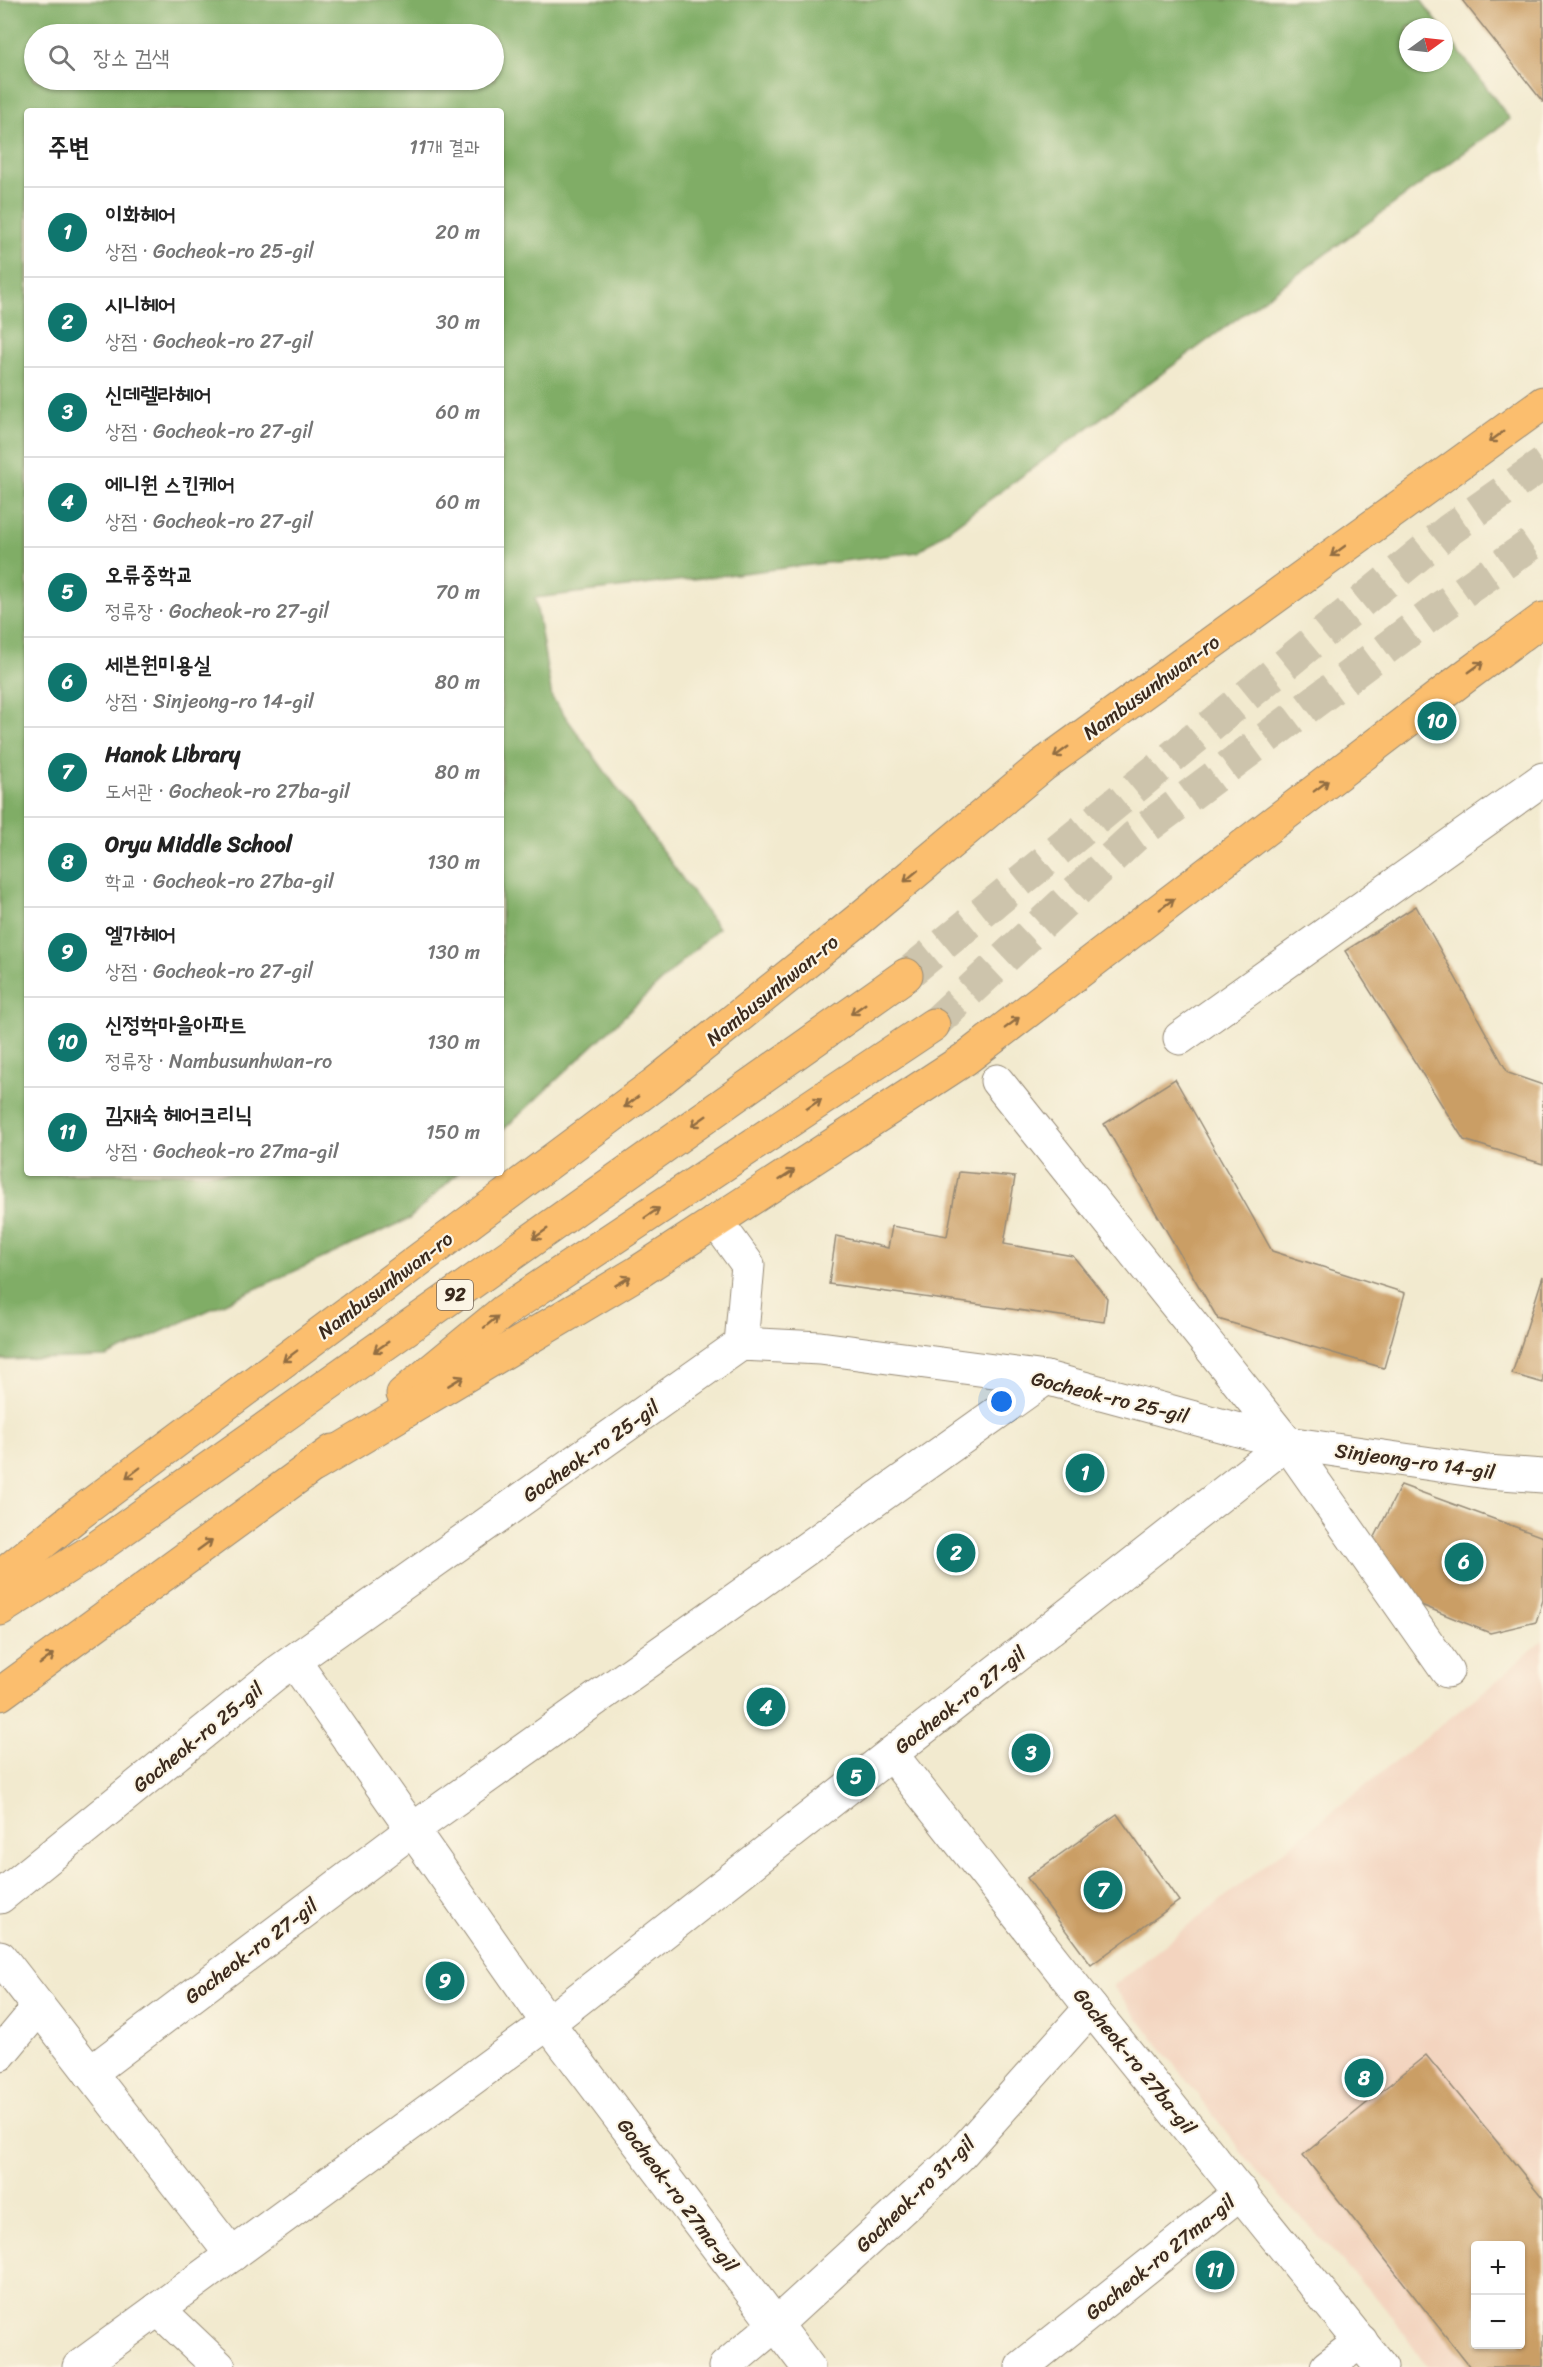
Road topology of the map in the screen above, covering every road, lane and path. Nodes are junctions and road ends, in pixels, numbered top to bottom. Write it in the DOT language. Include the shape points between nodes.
graph roads {
  1 [pos="1543,403"];
  2 [pos="1543,619"];
  3 [pos="1543,779"];
  4 [pos="906,975"];
  5 [pos="933,1025"];
  6 [pos="1180,1038"];
  7 [pos="997,1081"];
  8 [pos="716,1221"];
  9 [pos="741,1344"];
  10 [pos="1046,1378"];
  11 [pos="1287,1443"];
  12 [pos="315,1465"];
  13 [pos="1543,1476"];
  14 [pos="0,1577"];
  15 [pos="0,1609"];
  16 [pos="294,1661"];
  17 [pos="1447,1671"];
  18 [pos="0,1694"];
  19 [pos="891,1754"];
  20 [pos="412,1830"];
  21 [pos="0,1897"];
  22 [pos="0,1957"];
  23 [pos="39,2007"];
  24 [pos="1091,2008"];
  25 [pos="548,2023"];
  26 [pos="0,2054"];
  27 [pos="90,2073"];
  28 [pos="1241,2193"];
  29 [pos="232,2255"];
  30 [pos="158,2309"];
  31 [pos="776,2325"];
  32 [pos="1361,2341"];
  33 [pos="79,2367"];
  34 [pos="219,2367"];
  35 [pos="725,2367"];
  36 [pos="808,2367"];
  37 [pos="1022,2367"];
  38 [pos="1327,2367"];
  39 [pos="1381,2367"];
  1 -- 14 [label="main road, Nambusunhwan-ro, one-way" via="1043,765 656,1083 76,1515"];
  8 -- 2 [label="main road, one-way" via="965,1059"];
  3 -- 6 [label="street"];
  4 -- 15 [label="main road, 92, one-way" via="95,1550"];
  12 -- 5 [label="main road, 92, one-way" via="504,1311"];
  7 -- 11 [label="street"];
  8 -- 9 [label="street" via="748,1266"];
  12 -- 8 [label="main road, one-way" via="637,1273"];
  9 -- 10 [label="street, Gocheok-ro 25-gil" via="820,1348"];
  9 -- 16 [label="street, Gocheok-ro 25-gil"];
  10 -- 11 [label="street, Gocheok-ro 25-gil"];
  10 -- 20 [label="street, Gocheok-ro 27-gil"];
  11 -- 13 [label="street, Sinjeong-ro 14-gil" via="1488,1472"];
  11 -- 17 [label="street"];
  11 -- 19 [label="street, Gocheok-ro 27-gil"];
  18 -- 12 [label="main road, 92, one-way"];
  16 -- 20 [label="street"];
  16 -- 21 [label="street, Gocheok-ro 25-gil"];
  19 -- 24 [label="street, Gocheok-ro 27ba-gil"];
  19 -- 25 [label="street, Gocheok-ro 27-gil"];
  20 -- 25 [label="street"];
  20 -- 27 [label="street, Gocheok-ro 27-gil"];
  22 -- 23 [label="street"];
  23 -- 26 [label="street"];
  23 -- 27 [label="street"];
  24 -- 28 [label="street, Gocheok-ro 27ba-gil"];
  24 -- 31 [label="street, Gocheok-ro 31-gil" via="959,2156"];
  25 -- 29 [label="street, Gocheok-ro 27-gil"];
  25 -- 31 [label="street, Gocheok-ro 27ma-gil"];
  27 -- 29 [label="street"];
  28 -- 32 [label="street, Gocheok-ro 27ba-gil"];
  28 -- 37 [label="street, Gocheok-ro 27ma-gil"];
  29 -- 30 [label="street, Gocheok-ro 27-gil"];
  30 -- 33 [label="street, Gocheok-ro 27-gil"];
  30 -- 34 [label="street"];
  31 -- 35 [label="street, Gocheok-ro 31-gil"];
  31 -- 36 [label="street, Gocheok-ro 27ma-gil"];
  32 -- 38 [label="street"];
  32 -- 39 [label="street, Gocheok-ro 27ba-gil"];
}
